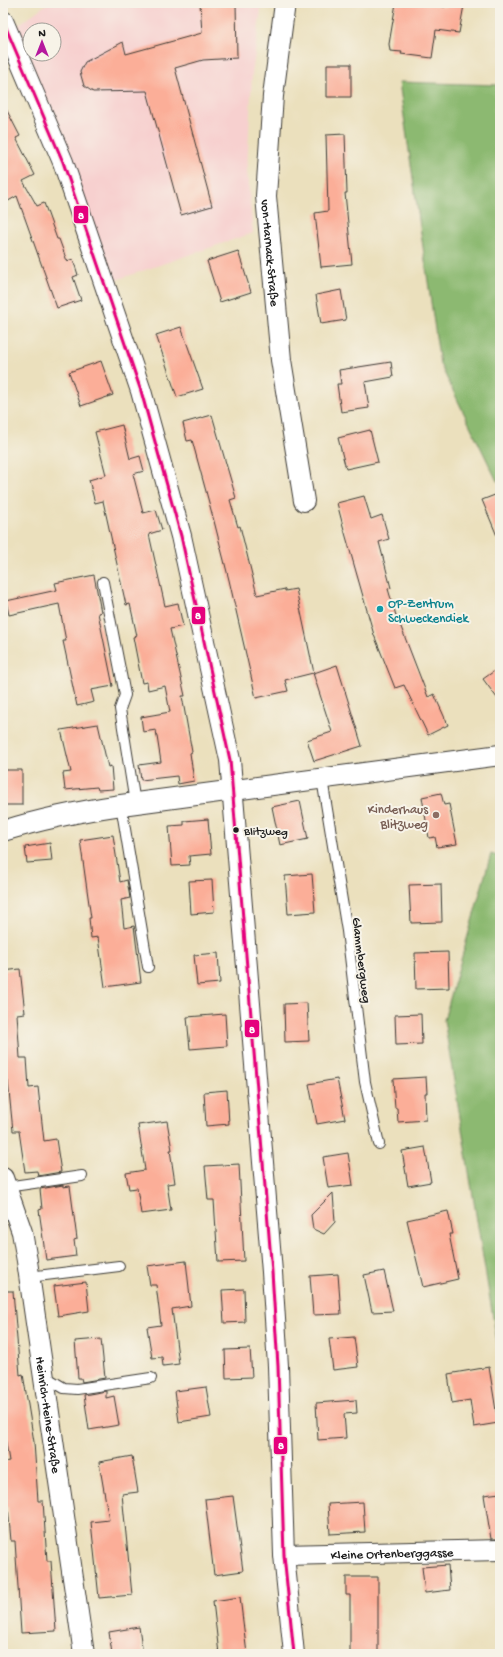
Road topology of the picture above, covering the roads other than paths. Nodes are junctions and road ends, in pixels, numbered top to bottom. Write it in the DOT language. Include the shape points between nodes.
graph roads {
  1 [pos="285,3"];
  2 [pos="3,20"];
  3 [pos="304,501"];
  4 [pos="103,582"];
  5 [pos="500,755"];
  6 [pos="322,778"];
  7 [pos="233,791"];
  8 [pos="128,804"];
  9 [pos="3,831"];
  10 [pos="148,967"];
  11 [pos="379,1144"];
  12 [pos="82,1176"];
  13 [pos="5,1182"];
  14 [pos="119,1266"];
  15 [pos="29,1277"];
  16 [pos="44,1376"];
  17 [pos="151,1378"];
  18 [pos="500,1550"];
  19 [pos="284,1555"];
  20 [pos="84,1654"];
  21 [pos="294,1654"];
  1 -- 3 [label="street, von-Harnack-Straße" via="273,96 266,196 281,360"];
  2 -- 7 [label="street" via="63,162 141,391 181,536 230,760"];
  4 -- 8 [label="lane" via="124,695 120,709"];
  5 -- 6 [label="street"];
  6 -- 7 [label="street"];
  6 -- 11 [label="lane, Glammbergweg" via="347,931 365,1082"];
  7 -- 8 [label="street"];
  7 -- 19 [label="street" via="272,1272 278,1366"];
  8 -- 9 [label="street" via="69,814"];
  8 -- 10 [label="lane"];
  12 -- 13 [label="lane"];
  13 -- 15 [label="street, Heinrich-Heine-Straße" via="22,1232"];
  14 -- 15 [label="lane"];
  15 -- 16 [label="street, Heinrich-Heine-Straße"];
  16 -- 17 [label="lane" via="64,1388 77,1389"];
  16 -- 20 [label="street, Heinrich-Heine-Straße"];
  18 -- 19 [label="street, Kleine Ortenberggasse"];
  19 -- 21 [label="street"];
}
